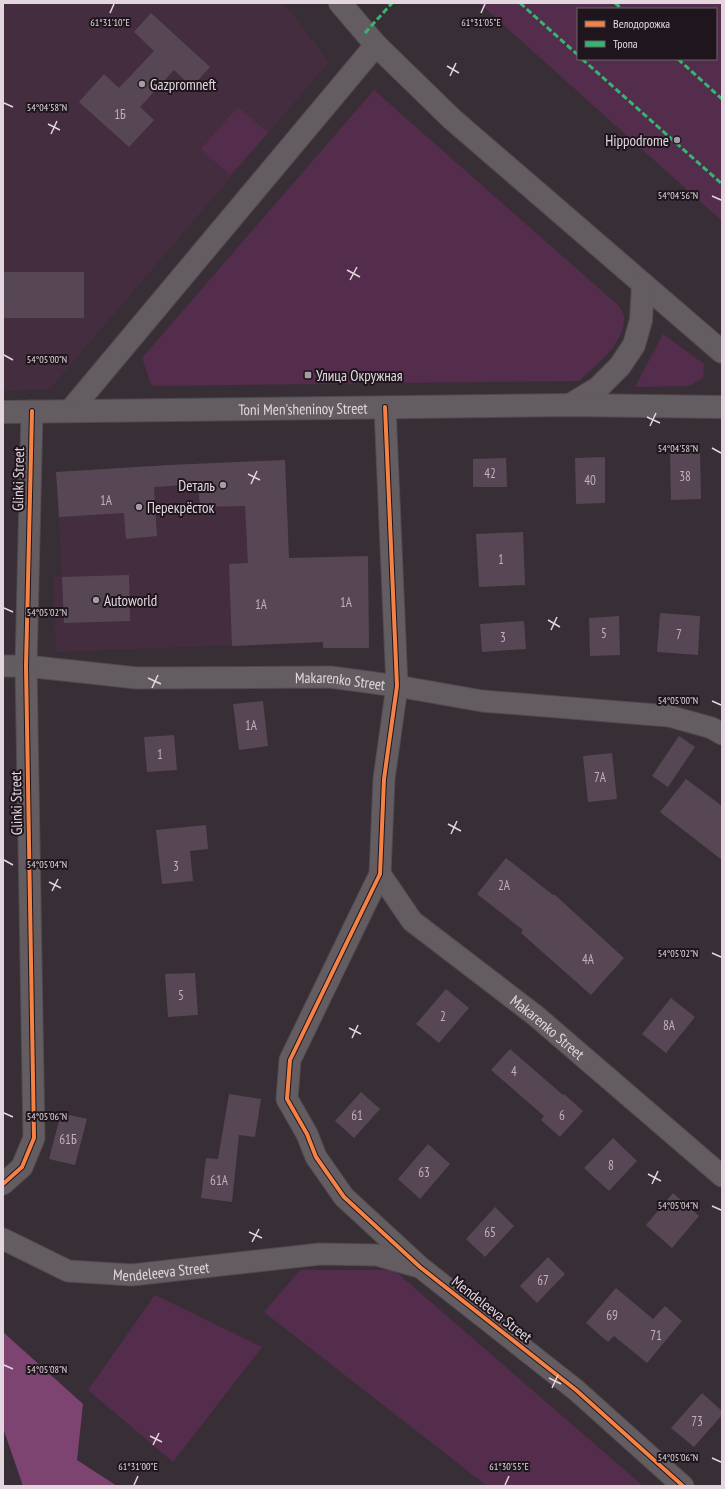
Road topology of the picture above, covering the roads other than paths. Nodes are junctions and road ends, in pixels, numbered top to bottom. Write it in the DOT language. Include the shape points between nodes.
graph roads {
  1 [pos="340,3"];
  2 [pos="376,45"];
  3 [pos="643,284"];
  4 [pos="722,352"];
  5 [pos="570,405"];
  6 [pos="385,407"];
  7 [pos="722,407"];
  8 [pos="32,411"];
  9 [pos="70,411"];
  10 [pos="3,412"];
  11 [pos="3,666"];
  12 [pos="26,666"];
  13 [pos="397,686"];
  14 [pos="722,734"];
  15 [pos="380,874"];
  16 [pos="722,1176"];
  17 [pos="3,1184"];
  18 [pos="3,1239"];
  19 [pos="420,1267"];
  20 [pos="683,1486"];
  1 -- 2 [label="street"];
  2 -- 3 [label="street" via="452,119"];
  2 -- 9 [label="street"];
  3 -- 4 [label="street"];
  3 -- 5 [label="street" via="642,320 634,345 620,366 598,388"];
  5 -- 6 [label="street, Toni Men'sheninoy Street"];
  5 -- 7 [label="street, Toni Men'sheninoy Street"];
  6 -- 9 [label="street, Toni Men'sheninoy Street"];
  6 -- 13 [label="street"];
  8 -- 9 [label="street, Toni Men'sheninoy Street"];
  8 -- 10 [label="street, Toni Men'sheninoy Street"];
  8 -- 12 [label="street, Glinki Street"];
  11 -- 12 [label="street, Makarenko Street"];
  12 -- 13 [label="street, Makarenko Street" via="137,678 330,677"];
  12 -- 17 [label="street, Glinki Street" via="34,1138 22,1168"];
  13 -- 14 [label="street, Makarenko Street" via="482,701 669,716 712,728"];
  13 -- 15 [label="street" via="384,779"];
  15 -- 16 [label="street, Makarenko Street" via="412,921 536,1016"];
  15 -- 19 [label="street, Mendeleeva Street" via="290,1060 287,1099 307,1134 316,1157 344,1198"];
  18 -- 19 [label="street, Mendeleeva Street" via="68,1271 132,1275 320,1254 376,1255"];
  19 -- 20 [label="street, Mendeleeva Street" via="576,1390"];
}
